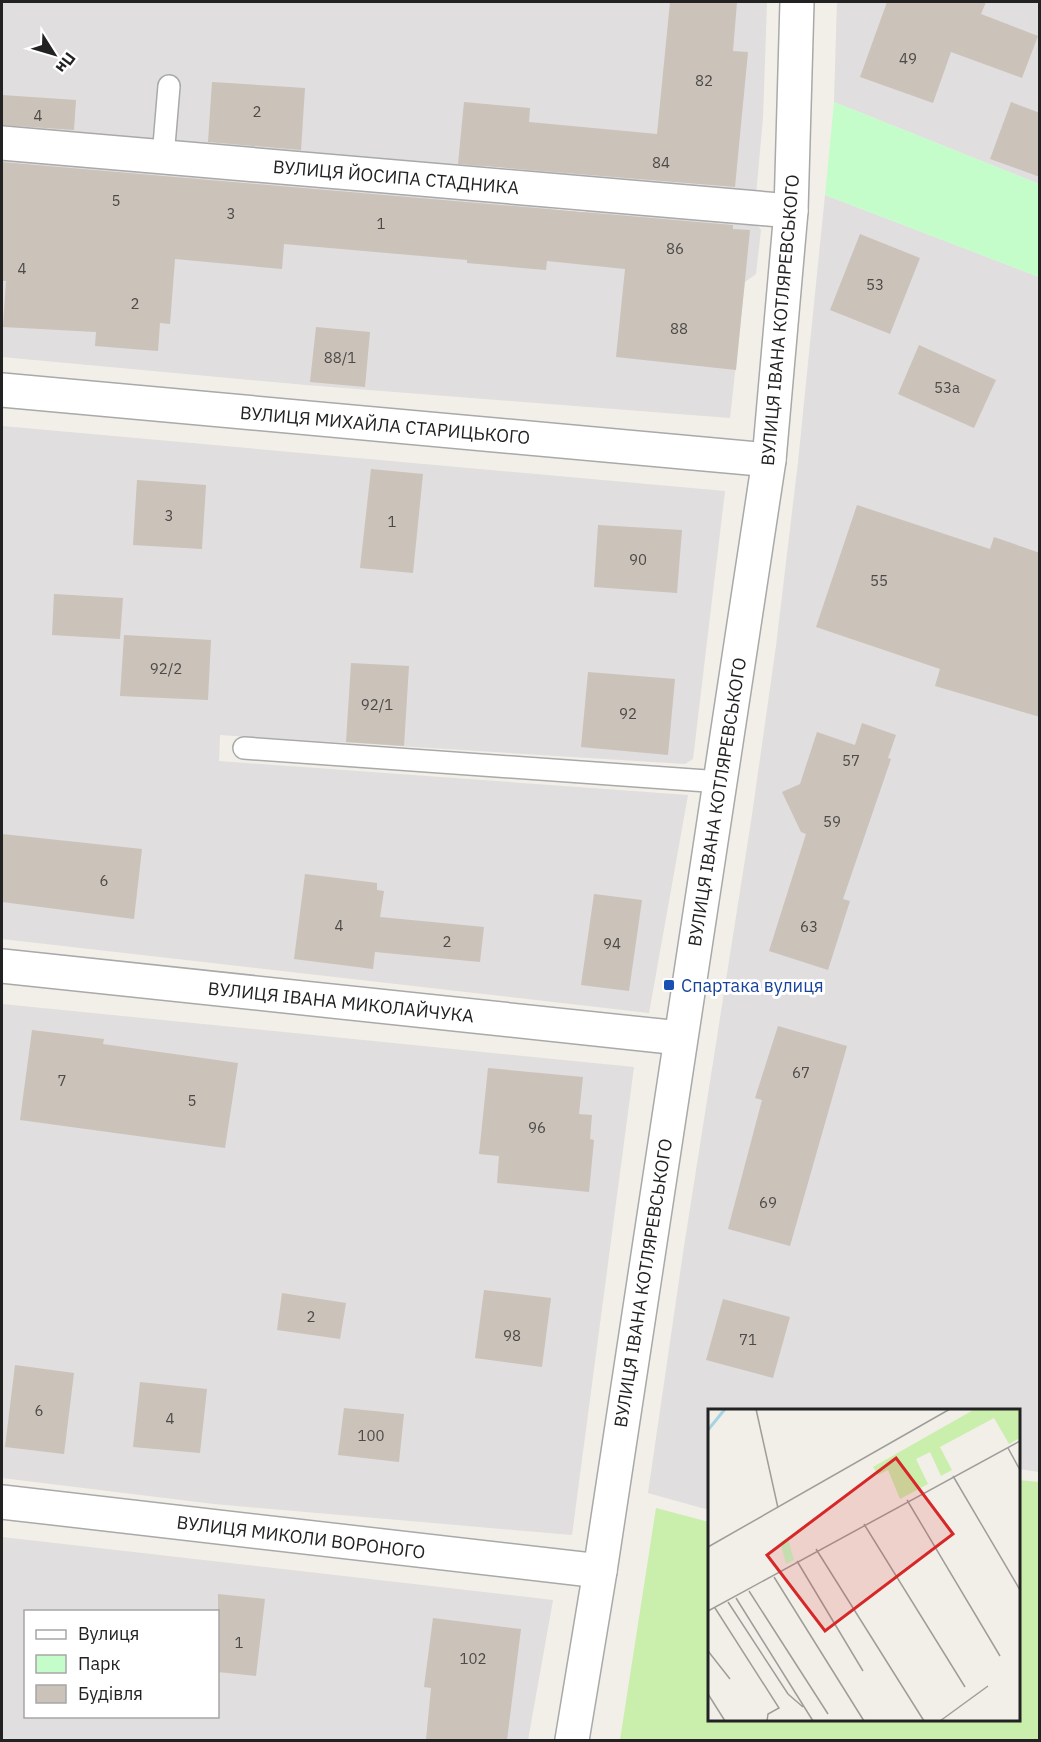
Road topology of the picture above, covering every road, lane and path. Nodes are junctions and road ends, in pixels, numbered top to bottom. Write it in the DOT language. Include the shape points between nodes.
graph roads {
  1 [pos="797,2"];
  2 [pos="169,86"];
  3 [pos="2,143"];
  4 [pos="163,157"];
  5 [pos="790,211"];
  6 [pos="2,390"];
  7 [pos="769,460"];
  8 [pos="244,748"];
  9 [pos="721,782"];
  10 [pos="2,966"];
  11 [pos="680,1038"];
  12 [pos="2,1502"];
  13 [pos="600,1572"];
  14 [pos="572,1740"];
  1 -- 5 [label="street, ВУЛИЦЯ ІВАНА КОТЛЯРЕВСЬКОГО"];
  2 -- 4 [label="lane"];
  3 -- 4 [label="street, ВУЛИЦЯ ЙОСИПА СТАДНИКА"];
  4 -- 5 [label="street, ВУЛИЦЯ ЙОСИПА СТАДНИКА"];
  5 -- 7 [label="street, ВУЛИЦЯ ІВАНА КОТЛЯРЕВСЬКОГО"];
  6 -- 7 [label="street, ВУЛИЦЯ МИХАЙЛА СТАРИЦЬКОГО"];
  7 -- 9 [label="street, ВУЛИЦЯ ІВАНА КОТЛЯРЕВСЬКОГО"];
  8 -- 9 [label="lane"];
  9 -- 11 [label="street, ВУЛИЦЯ ІВАНА КОТЛЯРЕВСЬКОГО"];
  10 -- 11 [label="street, ВУЛИЦЯ ІВАНА МИКОЛАЙЧУКА"];
  11 -- 13 [label="street, ВУЛИЦЯ ІВАНА КОТЛЯРЕВСЬКОГО"];
  12 -- 13 [label="street, ВУЛИЦЯ МИКОЛИ ВОРОНОГО"];
  13 -- 14 [label="street, ВУЛИЦЯ ІВАНА КОТЛЯРЕВСЬКОГО"];
}
